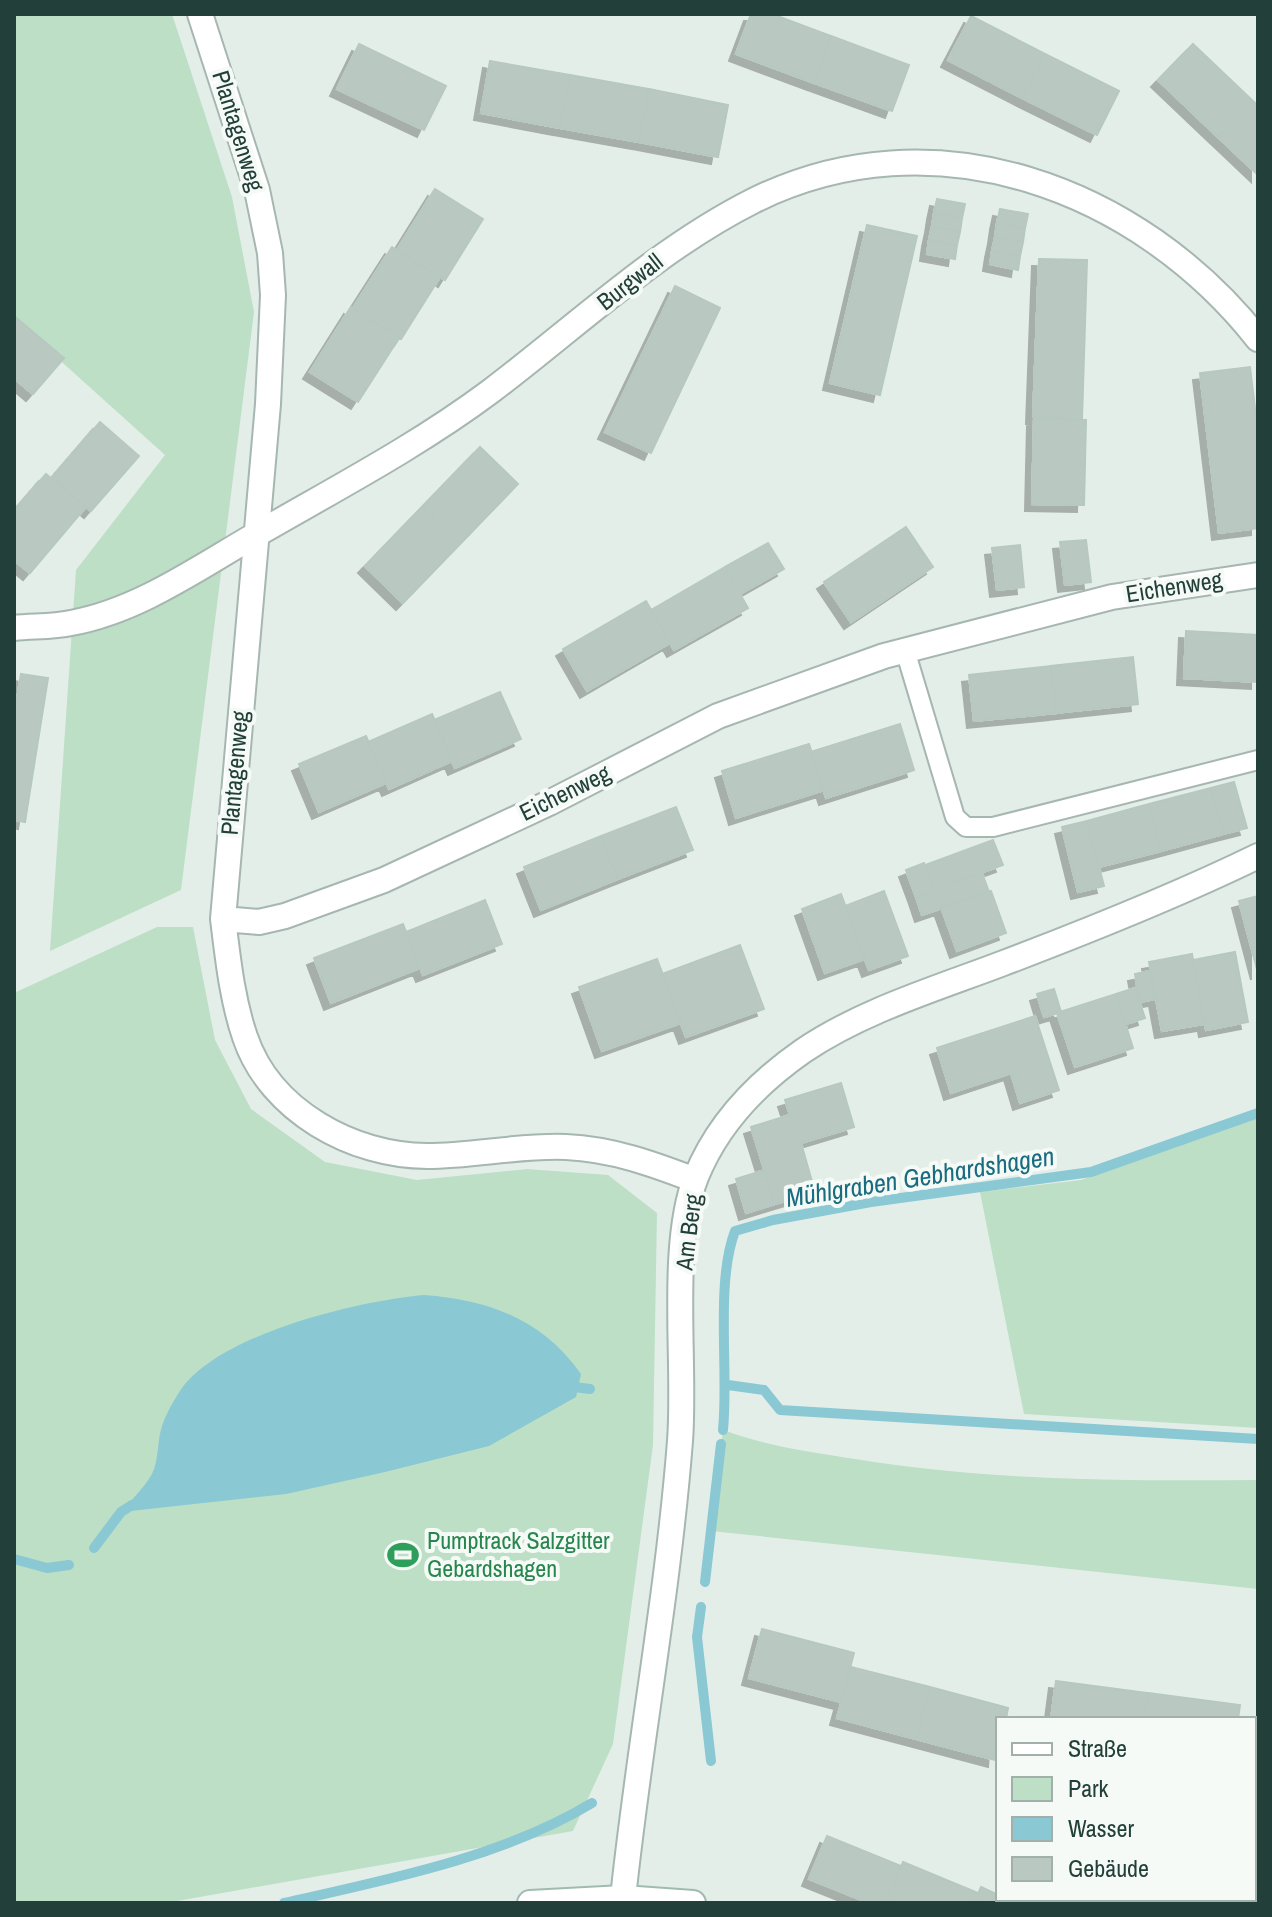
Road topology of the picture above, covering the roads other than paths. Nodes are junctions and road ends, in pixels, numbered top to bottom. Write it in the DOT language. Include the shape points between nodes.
graph roads {
  1 [pos="200,14"];
  2 [pos="1258,339"];
  3 [pos="255,535"];
  4 [pos="1258,575"];
  5 [pos="14,628"];
  6 [pos="905,650"];
  7 [pos="1258,760"];
  8 [pos="1258,856"];
  9 [pos="223,919"];
  10 [pos="695,1180"];
  11 [pos="623,1898"];
  12 [pos="530,1903"];
  13 [pos="693,1903"];
  1 -- 3 [label="street, Plantagenweg" via="238,125 270,253 272,338"];
  2 -- 3 [label="street, Burgwall" via="1166,248 1077,195 1022,176 973,167 925,163 829,173 752,202 679,244 412,446"];
  3 -- 5 [label="street, Burgwall" via="123,608 71,624"];
  3 -- 9 [label="street, Plantagenweg"];
  4 -- 6 [label="street, Eichenweg" via="1112,597"];
  6 -- 7 [label="lane" via="955,817 966,827 993,827"];
  6 -- 9 [label="street, Eichenweg" via="718,716 384,880 285,916 259,922"];
  8 -- 10 [label="street, Am Berg" via="1092,930 863,1018 804,1051 730,1116"];
  9 -- 10 [label="street, Plantagenweg" via="232,989 246,1041 287,1100 342,1139 385,1153 428,1156 508,1148 599,1150 639,1158"];
  10 -- 11 [label="street, Am Berg" via="684,1239 681,1432 669,1573 637,1768"];
  11 -- 12 [label="street"];
  11 -- 13 [label="street"];
}
